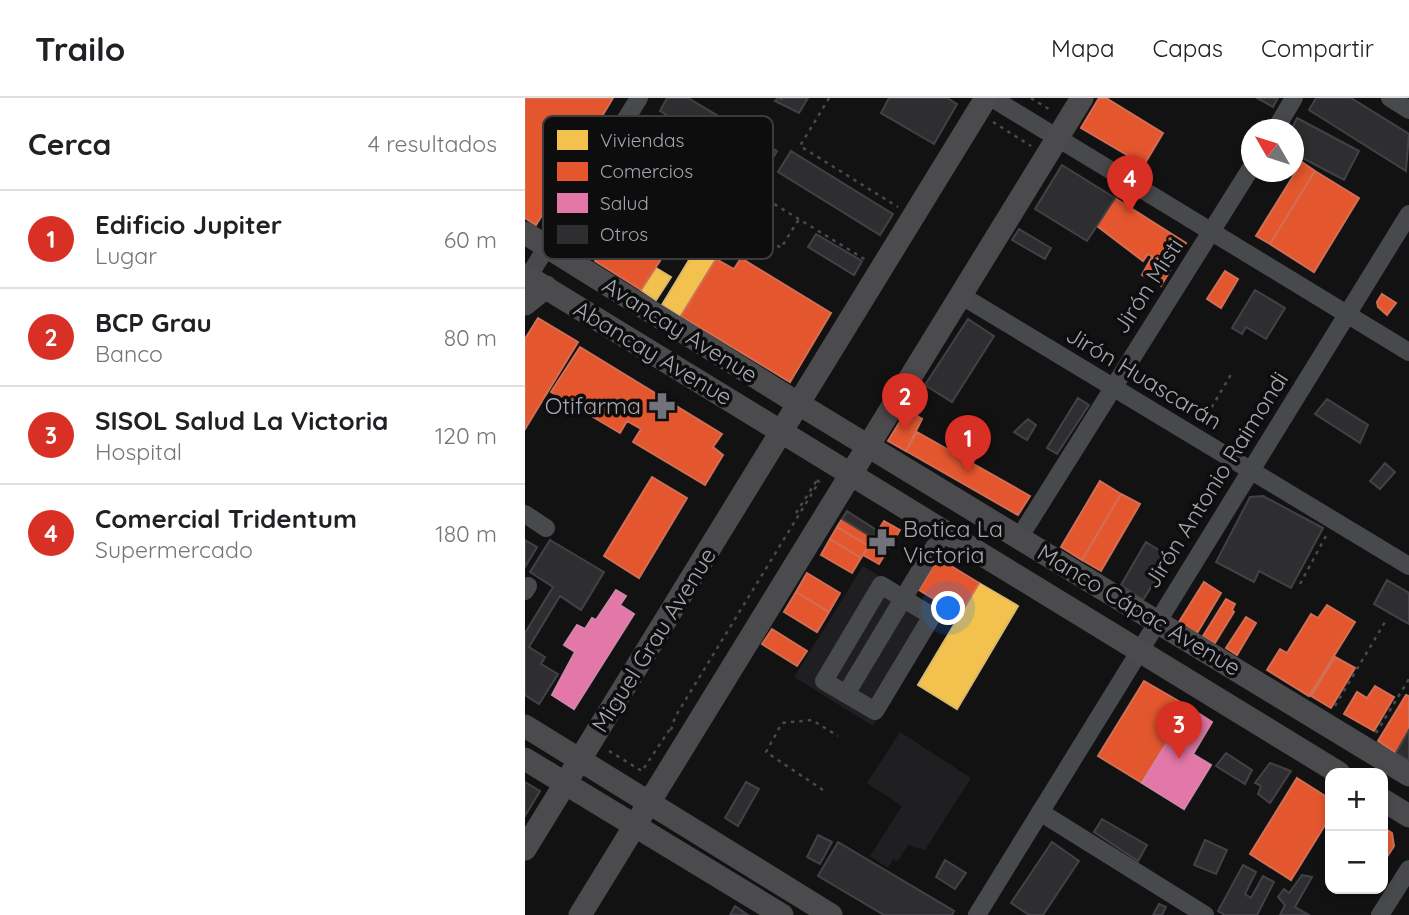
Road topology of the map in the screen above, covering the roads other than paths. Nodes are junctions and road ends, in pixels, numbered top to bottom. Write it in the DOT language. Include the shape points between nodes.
graph roads {
  1 [pos="639,98"];
  2 [pos="1082,98"];
  3 [pos="1294,98"];
  4 [pos="1389,98"];
  5 [pos="989,103"];
  6 [pos="1409,110"];
  7 [pos="628,116"];
  8 [pos="1282,119"];
  9 [pos="1051,135"];
  10 [pos="1243,182"];
  11 [pos="1409,214"];
  12 [pos="525,233"];
  13 [pos="1212,233"];
  14 [pos="543,244"];
  15 [pos="543,254"];
  16 [pos="568,259"];
  17 [pos="531,280"];
  18 [pos="962,296"];
  19 [pos="525,304"];
  20 [pos="1347,314"];
  21 [pos="1409,352"];
  22 [pos="1111,389"];
  23 [pos="802,406"];
  24 [pos="785,433"];
  25 [pos="861,442"];
  26 [pos="1251,470"];
  27 [pos="837,473"];
  28 [pos="525,514"];
  29 [pos="546,528"];
  30 [pos="944,531"];
  31 [pos="1019,538"];
  32 [pos="1409,566"];
  33 [pos="903,598"];
  34 [pos="1158,621"];
  35 [pos="1139,652"];
  36 [pos="846,694"];
  37 [pos="525,726"];
  38 [pos="525,759"];
  39 [pos="583,763"];
  40 [pos="1331,768"];
  41 [pos="1409,775"];
  42 [pos="568,787"];
  43 [pos="643,800"];
  44 [pos="1388,803"];
  45 [pos="1040,812"];
  46 [pos="1409,816"];
  47 [pos="629,823"];
  48 [pos="525,849"];
  49 [pos="1409,869"];
  50 [pos="580,915"];
  51 [pos="782,915"];
  52 [pos="831,915"];
  53 [pos="977,915"];
  54 [pos="1205,915"];
  55 [pos="1380,915"];
  1 -- 7 [label="street"];
  2 -- 9 [label="main road"];
  3 -- 8 [label="street"];
  4 -- 6 [label="street"];
  5 -- 9 [label="street"];
  5 -- 23 [label="main road" via="914,216"];
  9 -- 13 [label="street"];
  9 -- 18 [label="main road"];
  10 -- 13 [label="street, Jirón Misti"];
  11 -- 20 [label="street, Jirón Antonio Raimondi"];
  12 -- 14 [label="main road, Avancay Avenue"];
  13 -- 20 [label="street"];
  13 -- 22 [label="street, Jirón Misti"];
  15 -- 17 [label="street"];
  16 -- 23 [label="main road, Avancay Avenue"];
  17 -- 19 [label="main road"];
  17 -- 24 [label="main road, Abancay Avenue"];
  18 -- 22 [label="street, Jirón Huascarán"];
  18 -- 25 [label="main road"];
  20 -- 21 [label="street"];
  20 -- 26 [label="street, Jirón Antonio Raimondi"];
  22 -- 26 [label="street, Jirón Huascarán"];
  22 -- 31 [label="street, Jirón Misti"];
  23 -- 24 [label="main road, Miguel Grau Avenue"];
  23 -- 25 [label="main road, Avancay Avenue"];
  24 -- 27 [label="main road, Abancay Avenue"];
  24 -- 39 [label="main road, Miguel Grau Avenue"];
  25 -- 27 [label="main road"];
  25 -- 31 [label="main road, Manco Cápac Avenue"];
  26 -- 32 [label="street, Jirón Huascarán"];
  26 -- 34 [label="street, Jirón Antonio Raimondi"];
  27 -- 30 [label="main road, Manco Cápac Avenue"];
  27 -- 43 [label="main road"];
  28 -- 29 [label="street"];
  30 -- 33 [label="street"];
  30 -- 35 [label="main road, Manco Cápac Avenue"];
  31 -- 34 [label="main road, Manco Cápac Avenue"];
  33 -- 36 [label="street"];
  33 -- 36 [label="street" via="881,585 824,681"];
  33 -- 36 [label="street" via="932,616 875,711"];
  34 -- 35 [label="street, Jirón Antonio Raimondi"];
  34 -- 41 [label="main road, Manco Cápac Avenue"];
  35 -- 40 [label="main road, Manco Cápac Avenue"];
  35 -- 45 [label="street, Jirón Antonio Raimondi"];
  37 -- 39 [label="main road"];
  38 -- 42 [label="main road"];
  39 -- 42 [label="main road, Miguel Grau Avenue"];
  39 -- 43 [label="main road"];
  42 -- 47 [label="main road"];
  42 -- 48 [label="main road, Miguel Grau Avenue"];
  43 -- 47 [label="main road"];
  43 -- 52 [label="main road"];
  44 -- 46 [label="main road"];
  45 -- 53 [label="street, Jirón Antonio Raimondi"];
  45 -- 54 [label="street"];
  47 -- 50 [label="main road"];
  47 -- 51 [label="main road"];
  49 -- 55 [label="street"];
}
